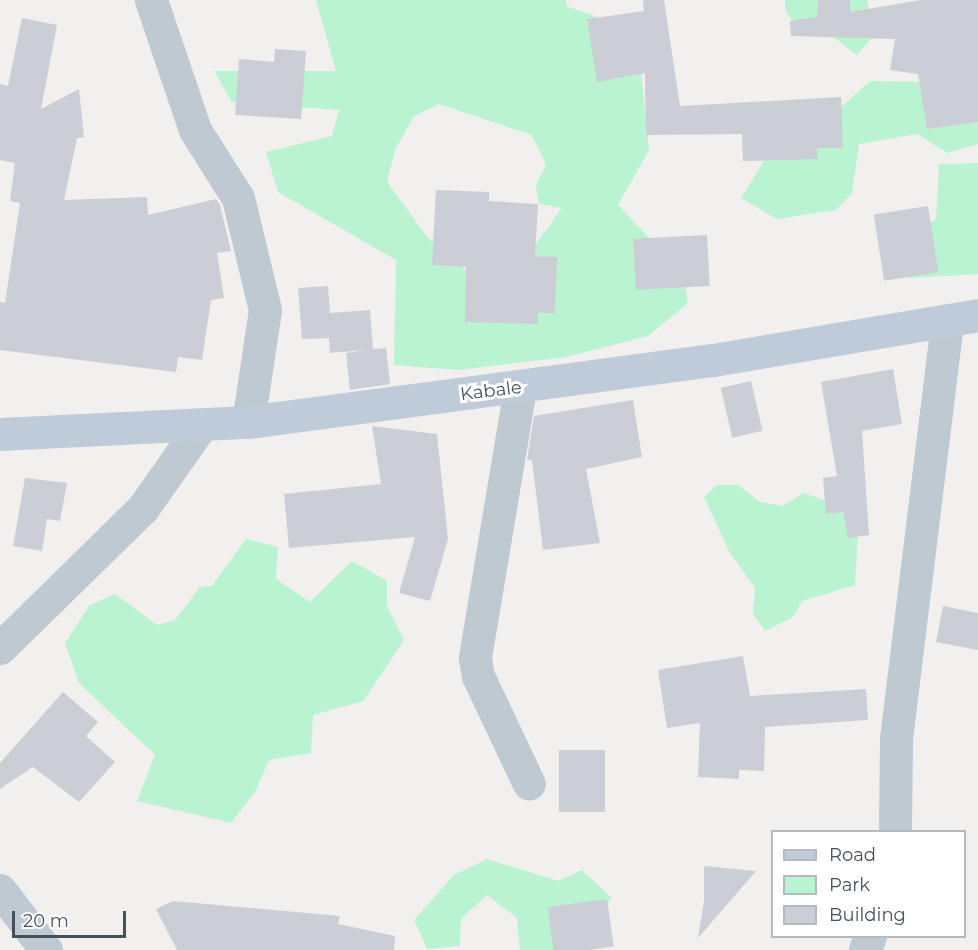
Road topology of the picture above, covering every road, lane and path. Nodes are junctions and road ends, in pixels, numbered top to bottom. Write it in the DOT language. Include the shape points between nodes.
graph roads {
  1 [pos="151,0"];
  2 [pos="963,317"];
  3 [pos="520,388"];
  4 [pos="248,422"];
  5 [pos="200,427"];
  6 [pos="0,434"];
  7 [pos="0,648"];
  8 [pos="529,784"];
  9 [pos="895,830"];
  10 [pos="0,890"];
  11 [pos="46,950"];
  1 -- 4 [label="street" via="195,130 238,198 266,310"];
  2 -- 3 [label="street, Kabale"];
  2 -- 9 [label="street" via="932,477 896,738"];
  3 -- 4 [label="street, Kabale"];
  3 -- 8 [label="street" via="475,658 478,676"];
  4 -- 5 [label="street, Kabale"];
  5 -- 6 [label="street, Kabale"];
  5 -- 7 [label="street" via="143,508"];
  10 -- 11 [label="street"];
}
